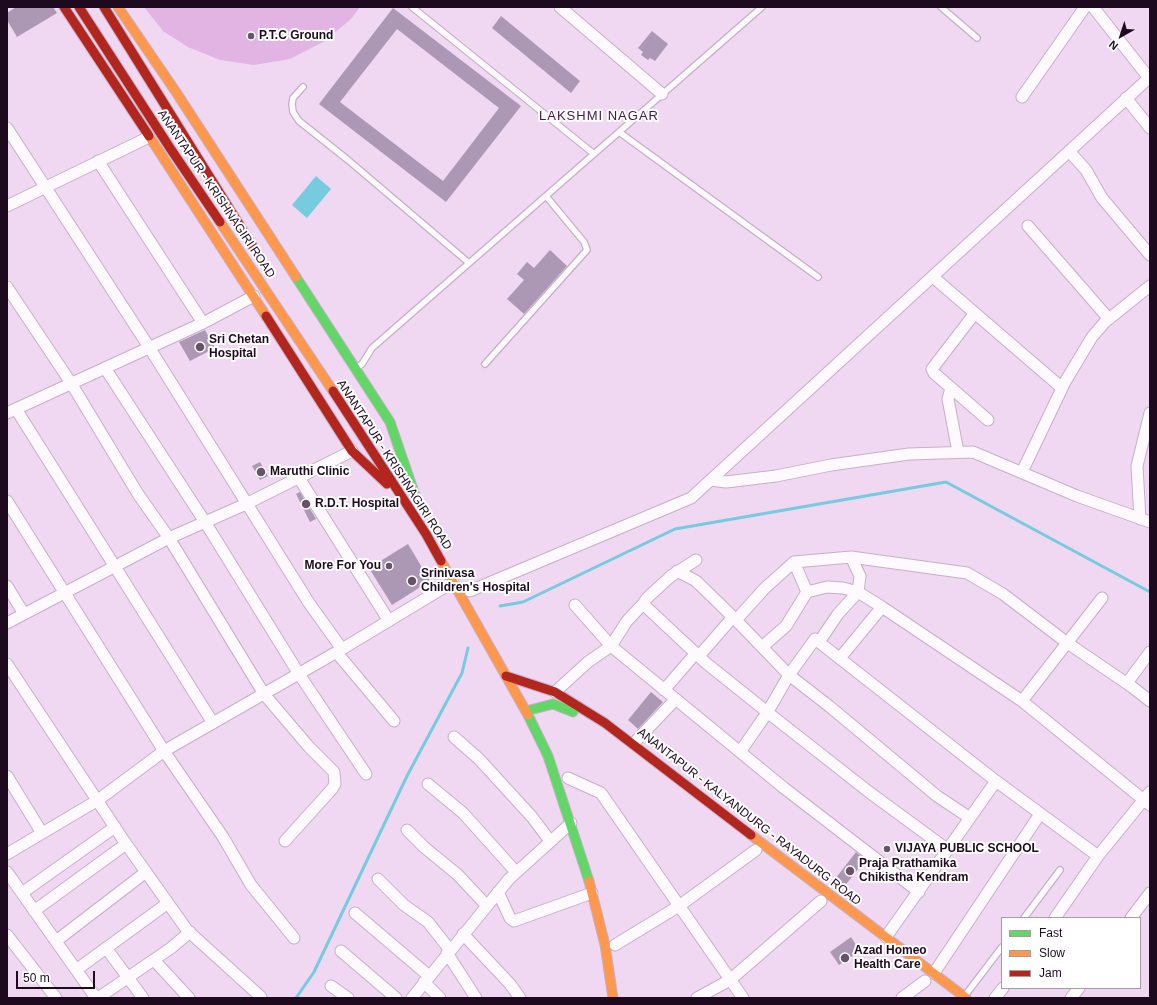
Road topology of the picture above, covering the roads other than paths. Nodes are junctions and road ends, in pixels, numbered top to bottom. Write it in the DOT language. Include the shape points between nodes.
graph roads {
  1 [pos="64,7"];
  2 [pos="79,7"];
  3 [pos="104,7"];
  4 [pos="118,7"];
  5 [pos="412,7"];
  6 [pos="560,7"];
  7 [pos="762,7"];
  8 [pos="941,7"];
  9 [pos="1085,7"];
  10 [pos="1093,7"];
  11 [pos="978,38"];
  12 [pos="1149,77"];
  13 [pos="303,87"];
  14 [pos="662,94"];
  15 [pos="1022,97"];
  16 [pos="1126,98"];
  17 [pos="7,128"];
  18 [pos="1150,128"];
  19 [pos="619,132"];
  20 [pos="149,137"];
  21 [pos="1069,151"];
  22 [pos="594,154"];
  23 [pos="98,161"];
  24 [pos="45,187"];
  25 [pos="546,196"];
  26 [pos="7,206"];
  27 [pos="1028,226"];
  28 [pos="1150,255"];
  29 [pos="260,257"];
  30 [pos="469,263"];
  31 [pos="818,277"];
  32 [pos="933,277"];
  33 [pos="1150,286"];
  34 [pos="7,287"];
  35 [pos="254,296"];
  36 [pos="976,313"];
  37 [pos="1109,319"];
  38 [pos="203,323"];
  39 [pos="149,347"];
  40 [pos="485,364"];
  41 [pos="105,368"];
  42 [pos="356,369"];
  43 [pos="71,383"];
  44 [pos="951,388"];
  45 [pos="1062,388"];
  46 [pos="11,411"];
  47 [pos="1150,413"];
  48 [pos="988,420"];
  49 [pos="352,451"];
  50 [pos="958,452"];
  51 [pos="394,464"];
  52 [pos="1022,472"];
  53 [pos="299,478"];
  54 [pos="711,480"];
  55 [pos="404,500"];
  56 [pos="7,501"];
  57 [pos="246,504"];
  58 [pos="1145,520"];
  59 [pos="205,522"];
  60 [pos="169,538"];
  61 [pos="851,557"];
  62 [pos="696,560"];
  63 [pos="794,562"];
  64 [pos="116,566"];
  65 [pos="677,571"];
  66 [pos="452,582"];
  67 [pos="7,586"];
  68 [pos="470,590"];
  69 [pos="807,592"];
  70 [pos="858,592"];
  71 [pos="66,593"];
  72 [pos="1102,598"];
  73 [pos="644,604"];
  74 [pos="575,605"];
  75 [pos="882,606"];
  76 [pos="24,614"];
  77 [pos="734,618"];
  78 [pos="389,621"];
  79 [pos="7,623"];
  80 [pos="819,642"];
  81 [pos="1066,642"];
  82 [pos="611,646"];
  83 [pos="762,647"];
  84 [pos="340,651"];
  85 [pos="697,654"];
  86 [pos="1149,654"];
  87 [pos="840,658"];
  88 [pos="7,664"];
  89 [pos="516,671"];
  90 [pos="300,674"];
  91 [pos="789,675"];
  92 [pos="506,676"];
  93 [pos="522,682"];
  94 [pos="1127,683"];
  95 [pos="664,690"];
  96 [pos="555,692"];
  97 [pos="264,694"];
  98 [pos="533,700"];
  99 [pos="676,700"];
  100 [pos="1022,701"];
  101 [pos="1150,701"];
  102 [pos="526,711"];
  103 [pos="767,713"];
  104 [pos="542,718"];
  105 [pos="394,721"];
  106 [pos="213,723"];
  107 [pos="454,737"];
  108 [pos="634,743"];
  109 [pos="164,751"];
  110 [pos="740,752"];
  111 [pos="366,774"];
  112 [pos="567,775"];
  113 [pos="7,776"];
  114 [pos="996,780"];
  115 [pos="428,784"];
  116 [pos="572,792"];
  117 [pos="1148,799"];
  118 [pos="98,800"];
  119 [pos="1040,814"];
  120 [pos="970,818"];
  121 [pos="570,823"];
  122 [pos="115,827"];
  123 [pos="407,830"];
  124 [pos="42,833"];
  125 [pos="285,841"];
  126 [pos="550,841"];
  127 [pos="126,844"];
  128 [pos="756,850"];
  129 [pos="948,850"];
  130 [pos="7,854"];
  131 [pos="1098,856"];
  132 [pos="780,869"];
  133 [pos="1060,870"];
  134 [pos="7,872"];
  135 [pos="146,872"];
  136 [pos="516,872"];
  137 [pos="378,879"];
  138 [pos="498,892"];
  139 [pos="919,892"];
  140 [pos="22,893"];
  141 [pos="592,893"];
  142 [pos="1150,893"];
  143 [pos="821,901"];
  144 [pos="168,903"];
  145 [pos="487,906"];
  146 [pos="679,906"];
  147 [pos="34,911"];
  148 [pos="355,913"];
  149 [pos="1025,917"];
  150 [pos="1056,917"];
  151 [pos="1132,917"];
  152 [pos="190,932"];
  153 [pos="463,934"];
  154 [pos="7,935"];
  155 [pos="886,937"];
  156 [pos="294,938"];
  157 [pos="56,941"];
  158 [pos="615,946"];
  159 [pos="106,948"];
  160 [pos="1001,948"];
  161 [pos="341,951"];
  162 [pos="448,951"];
  163 [pos="154,960"];
  164 [pos="76,970"];
  165 [pos="934,973"];
  166 [pos="128,978"];
  167 [pos="426,979"];
  168 [pos="730,980"];
  169 [pos="925,981"];
  170 [pos="331,986"];
  171 [pos="1002,989"];
  172 [pos="1078,989"];
  173 [pos="261,997"];
  174 [pos="966,997"];
  175 [pos="56,998"];
  176 [pos="97,998"];
  177 [pos="143,998"];
  178 [pos="189,998"];
  179 [pos="348,998"];
  180 [pos="396,998"];
  181 [pos="412,998"];
  182 [pos="440,998"];
  183 [pos="476,998"];
  184 [pos="520,998"];
  185 [pos="613,998"];
  186 [pos="696,998"];
  187 [pos="743,998"];
  188 [pos="902,998"];
  189 [pos="995,998"];
  190 [pos="1071,998"];
  1 -- 20 [label="main road"];
  2 -- 55 [label="main road, ANANTAPUR - KRISHNAGIRI ROAD"];
  3 -- 29 [label="main road"];
  4 -- 42 [label="main road"];
  5 -- 22 [label="lane"];
  6 -- 14 [label="street"];
  7 -- 14 [label="lane"];
  8 -- 11 [label="lane"];
  9 -- 15 [label="street"];
  10 -- 12 [label="street"];
  12 -- 16 [label="street"];
  13 -- 30 [label="lane" via="293,98 292,104 293,112 299,121"];
  14 -- 19 [label="lane"];
  16 -- 18 [label="street"];
  16 -- 21 [label="street"];
  17 -- 24 [label="street"];
  19 -- 22 [label="lane"];
  19 -- 31 [label="lane"];
  20 -- 23 [label="street"];
  20 -- 35 [label="main road"];
  21 -- 28 [label="street" via="1086,170 1102,198"];
  21 -- 32 [label="street"];
  22 -- 25 [label="lane"];
  23 -- 24 [label="street"];
  23 -- 38 [label="street"];
  24 -- 26 [label="street"];
  24 -- 39 [label="street"];
  25 -- 30 [label="lane"];
  25 -- 40 [label="lane" via="584,242 587,250"];
  27 -- 37 [label="street"];
  30 -- 42 [label="lane" via="372,348"];
  32 -- 36 [label="street"];
  32 -- 54 [label="street"];
  33 -- 37 [label="street"];
  34 -- 43 [label="street"];
  35 -- 38 [label="street"];
  35 -- 49 [label="main road"];
  36 -- 44 [label="street" via="933,366 934,372"];
  36 -- 45 [label="street"];
  37 -- 45 [label="street" via="1092,337"];
  38 -- 39 [label="street"];
  39 -- 41 [label="street"];
  39 -- 57 [label="street"];
  41 -- 43 [label="street"];
  41 -- 59 [label="street"];
  42 -- 51 [label="main road, ANANTAPUR - KRISHNAGIRI ROAD" via="390,422 417,498"];
  43 -- 46 [label="street"];
  43 -- 60 [label="street" via="138,494"];
  44 -- 48 [label="street"];
  44 -- 50 [label="street" via="948,399"];
  45 -- 52 [label="street"];
  46 -- 64 [label="street"];
  47 -- 58 [label="street" via="1137,466"];
  49 -- 53 [label="street"];
  49 -- 55 [label="main road"];
  50 -- 52 [label="street" via="978,454"];
  50 -- 54 [label="street" via="909,454 726,482"];
  52 -- 58 [label="street" via="1077,496"];
  53 -- 57 [label="street"];
  53 -- 78 [label="street"];
  54 -- 68 [label="street" via="691,498"];
  55 -- 66 [label="main road, ANANTAPUR - KRISHNAGIRI ROAD" via="430,540"];
  56 -- 71 [label="street"];
  57 -- 59 [label="street"];
  57 -- 84 [label="street"];
  59 -- 60 [label="street"];
  59 -- 90 [label="street"];
  60 -- 64 [label="street"];
  60 -- 97 [label="street"];
  61 -- 63 [label="street"];
  61 -- 70 [label="street" via="860,576"];
  61 -- 81 [label="street" via="967,573 1002,594"];
  62 -- 65 [label="street"];
  63 -- 69 [label="street"];
  63 -- 77 [label="street"];
  64 -- 71 [label="street"];
  64 -- 106 [label="street"];
  65 -- 73 [label="street" via="661,584"];
  65 -- 77 [label="street" via="696,581"];
  66 -- 78 [label="street"];
  66 -- 92 [label="main road, ANANTAPUR - KRISHNAGIRI ROAD"];
  67 -- 76 [label="street"];
  69 -- 70 [label="street" via="827,587"];
  69 -- 83 [label="street" via="786,626"];
  70 -- 75 [label="street"];
  70 -- 80 [label="street" via="838,614"];
  71 -- 76 [label="street"];
  71 -- 109 [label="street"];
  72 -- 81 [label="street"];
  73 -- 82 [label="street" via="627,621"];
  73 -- 85 [label="street"];
  74 -- 82 [label="street"];
  75 -- 87 [label="street"];
  75 -- 100 [label="street"];
  76 -- 79 [label="street"];
  77 -- 83 [label="street"];
  77 -- 85 [label="street"];
  78 -- 84 [label="street"];
  80 -- 87 [label="street"];
  80 -- 91 [label="street" via="815,639"];
  81 -- 94 [label="street"];
  81 -- 100 [label="street"];
  82 -- 95 [label="street"];
  82 -- 96 [label="street" via="588,662"];
  83 -- 91 [label="street"];
  84 -- 90 [label="street"];
  84 -- 105 [label="street"];
  85 -- 95 [label="street"];
  85 -- 103 [label="street"];
  86 -- 94 [label="street"];
  87 -- 114 [label="street"];
  88 -- 118 [label="street"];
  89 -- 93 [label="main road"];
  90 -- 97 [label="street"];
  90 -- 111 [label="street"];
  91 -- 103 [label="street"];
  91 -- 120 [label="street" via="937,796"];
  92 -- 93 [label="main road, ANANTAPUR - KALYANDURG - RAYADURG ROAD"];
  92 -- 102 [label="main road, ANANTAPUR - KRISHNAGIRI ROAD"];
  93 -- 96 [label="main road, ANANTAPUR - KALYANDURG - RAYADURG ROAD"];
  93 -- 98 [label="main road"];
  94 -- 101 [label="street"];
  95 -- 99 [label="street"];
  96 -- 108 [label="main road, ANANTAPUR - KALYANDURG - RAYADURG ROAD"];
  97 -- 106 [label="street"];
  97 -- 125 [label="street" via="334,772 335,784 332,789"];
  98 -- 102 [label="main road, ANANTAPUR - KALYANDURG - RAYADURG ROAD"];
  98 -- 104 [label="main road"];
  98 -- 128 [label="main road, ANANTAPUR - KALYANDURG - RAYADURG ROAD" via="570,710 628,750"];
  99 -- 108 [label="street"];
  99 -- 110 [label="street"];
  100 -- 117 [label="street"];
  102 -- 121 [label="main road, ANANTAPUR - KRISHNAGIRI ROAD" via="548,756"];
  103 -- 110 [label="street"];
  103 -- 129 [label="street"];
  106 -- 109 [label="street"];
  107 -- 126 [label="street" via="479,759 532,817"];
  108 -- 155 [label="main road, ANANTAPUR - KALYANDURG - RAYADURG ROAD"];
  109 -- 118 [label="street"];
  109 -- 156 [label="street" via="223,837 251,885"];
  110 -- 139 [label="street"];
  112 -- 116 [label="main road"];
  112 -- 146 [label="street" via="600,792"];
  113 -- 124 [label="street"];
  114 -- 119 [label="street"];
  114 -- 120 [label="street"];
  115 -- 136 [label="street" via="463,813"];
  117 -- 131 [label="street"];
  118 -- 122 [label="street"];
  118 -- 124 [label="street"];
  119 -- 131 [label="street"];
  119 -- 165 [label="street"];
  120 -- 129 [label="street"];
  121 -- 126 [label="street"];
  121 -- 141 [label="main road, ANANTAPUR - KRISHNAGIRI ROAD"];
  122 -- 127 [label="street"];
  122 -- 140 [label="street"];
  123 -- 145 [label="street" via="458,875"];
  124 -- 130 [label="street"];
  126 -- 136 [label="street"];
  127 -- 135 [label="street"];
  127 -- 147 [label="street"];
  128 -- 132 [label="main road, ANANTAPUR - KALYANDURG - RAYADURG ROAD"];
  128 -- 146 [label="street"];
  129 -- 139 [label="street"];
  131 -- 150 [label="street"];
  133 -- 149 [label="lane"];
  134 -- 140 [label="street"];
  135 -- 144 [label="street"];
  135 -- 157 [label="street"];
  136 -- 138 [label="street"];
  137 -- 162 [label="street" via="404,905 428,922"];
  138 -- 141 [label="street" via="510,918 514,921"];
  138 -- 145 [label="street"];
  139 -- 155 [label="street"];
  140 -- 147 [label="street"];
  141 -- 185 [label="main road, ANANTAPUR - KRISHNAGIRI ROAD" via="605,945"];
  142 -- 151 [label="street"];
  143 -- 168 [label="street"];
  144 -- 152 [label="street"];
  144 -- 159 [label="street"];
  145 -- 153 [label="street"];
  146 -- 158 [label="street"];
  146 -- 168 [label="street"];
  147 -- 157 [label="street"];
  148 -- 167 [label="street"];
  152 -- 163 [label="street"];
  152 -- 173 [label="street"];
  153 -- 162 [label="street"];
  153 -- 184 [label="street"];
  154 -- 175 [label="street"];
  155 -- 165 [label="main road, ANANTAPUR - KALYANDURG - RAYADURG ROAD"];
  157 -- 164 [label="street"];
  159 -- 164 [label="street"];
  159 -- 166 [label="street"];
  160 -- 174 [label="lane"];
  161 -- 180 [label="street"];
  162 -- 167 [label="street"];
  162 -- 183 [label="street"];
  163 -- 166 [label="street"];
  163 -- 178 [label="street"];
  164 -- 176 [label="street"];
  165 -- 174 [label="main road, ANANTAPUR - KALYANDURG - RAYADURG ROAD"];
  166 -- 176 [label="street"];
  166 -- 177 [label="street"];
  167 -- 181 [label="street"];
  167 -- 182 [label="street"];
  168 -- 186 [label="street"];
  168 -- 187 [label="street"];
  169 -- 188 [label="street"];
  170 -- 179 [label="street"];
  171 -- 189 [label="street"];
  172 -- 190 [label="street"];
}
